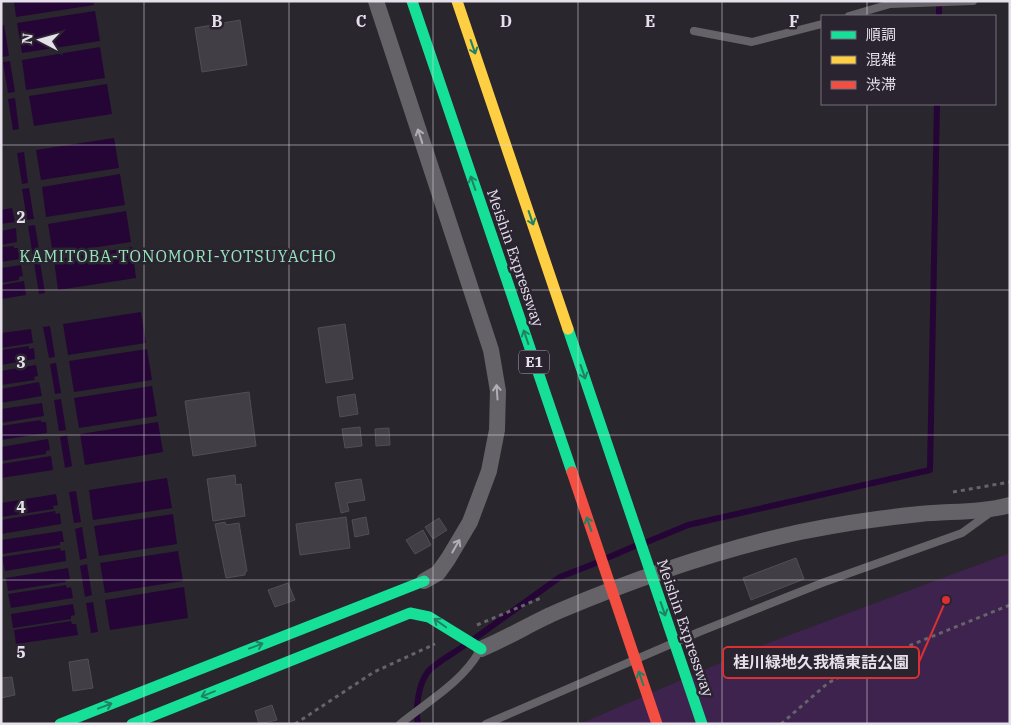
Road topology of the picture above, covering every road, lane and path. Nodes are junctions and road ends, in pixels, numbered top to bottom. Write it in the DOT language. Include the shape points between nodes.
graph roads {
  1 [pos="376,1"];
  2 [pos="412,1"];
  3 [pos="458,1"];
  4 [pos="973,1"];
  5 [pos="852,15"];
  6 [pos="821,24"];
  7 [pos="694,31"];
  8 [pos="1002,507"];
  9 [pos="424,581"];
  10 [pos="1010,605"];
  11 [pos="481,649"];
  12 [pos="374,672"];
  13 [pos="60,724"];
  14 [pos="132,724"];
  15 [pos="295,724"];
  16 [pos="400,724"];
  17 [pos="486,724"];
  18 [pos="657,724"];
  19 [pos="702,724"];
  20 [pos="781,724"];
  9 -- 1 [label="street, one-way" via="438,573 470,522 489,470 497,430 498,391 491,350"];
  18 -- 2 [label="main road, Meishin Expressway / E1, one-way"];
  3 -- 19 [label="main road, Meishin Expressway, one-way"];
  4 -- 5 [label="lane" via="890,4"];
  6 -- 7 [label="lane" via="752,42"];
  8 -- 11 [label="street" via="858,522 800,532 743,547 685,564 578,604"];
  8 -- 17 [label="lane" via="962,533 822,583 699,632"];
  13 -- 9 [label="main road, one-way"];
  10 -- 20 [label="path" via="886,655 828,683"];
  11 -- 14 [label="main road, one-way" via="430,616 410,614"];
  11 -- 16 [label="lane" via="474,662 452,683"];
  12 -- 15 [label="path"];
}
